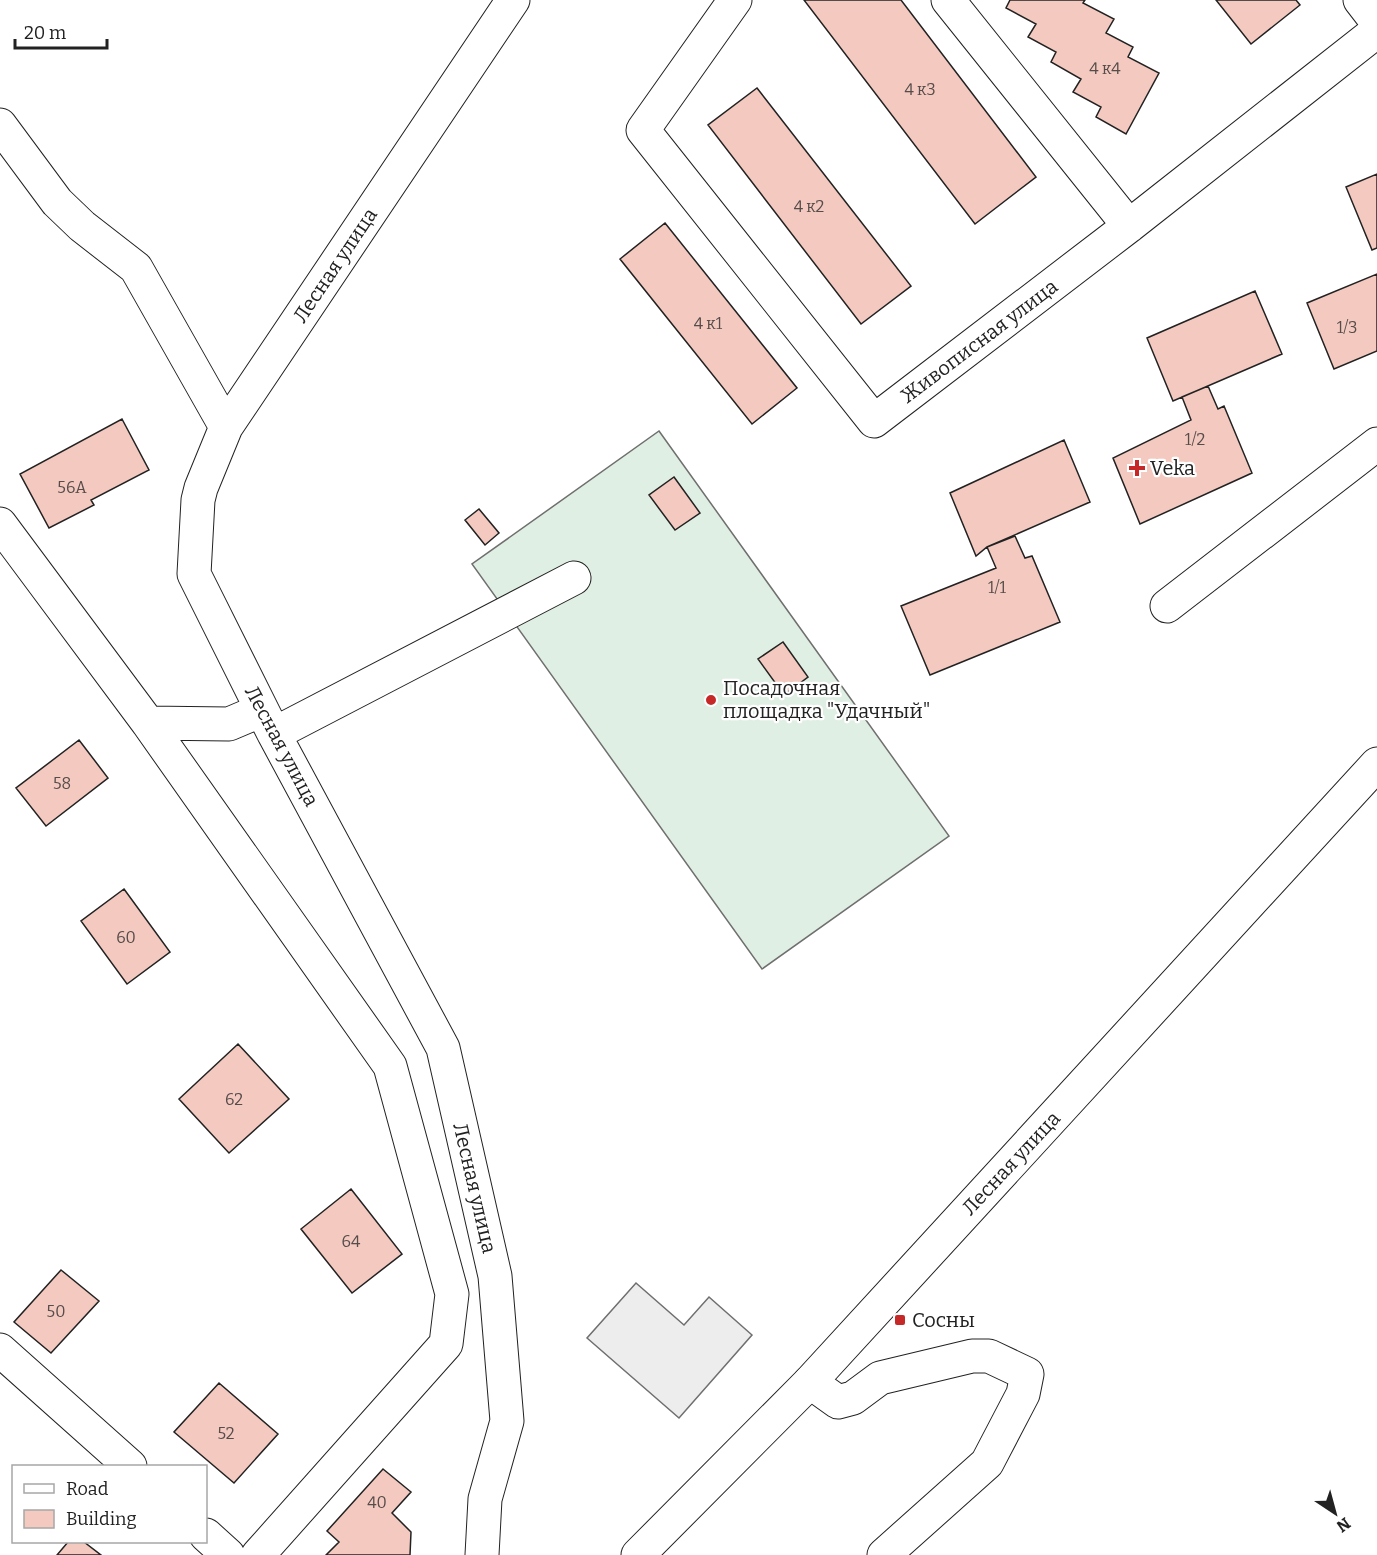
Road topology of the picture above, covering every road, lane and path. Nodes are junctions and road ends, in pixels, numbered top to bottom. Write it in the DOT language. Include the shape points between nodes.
graph roads {
  1 [pos="513,0"];
  2 [pos="735,0"];
  3 [pos="948,0"];
  4 [pos="1360,0"];
  5 [pos="1377,22"];
  6 [pos="1377,31"];
  7 [pos="0,126"];
  8 [pos="1129,226"];
  9 [pos="226,427"];
  10 [pos="1377,444"];
  11 [pos="0,524"];
  12 [pos="574,578"];
  13 [pos="1167,606"];
  14 [pos="268,722"];
  15 [pos="148,723"];
  16 [pos="1377,764"];
  17 [pos="0,1350"];
  18 [pos="810,1382"];
  19 [pos="128,1465"];
  20 [pos="207,1535"];
  21 [pos="228,1555"];
  22 [pos="258,1555"];
  23 [pos="482,1555"];
  24 [pos="638,1555"];
  25 [pos="884,1555"];
  1 -- 9 [label="street, Лесная улица"];
  2 -- 8 [label="street, Живописная улица" via="643,130 874,421"];
  3 -- 8 [label="street"];
  4 -- 5 [label="street"];
  6 -- 8 [label="street, Живописная улица"];
  7 -- 9 [label="street" via="57,202 136,268"];
  9 -- 14 [label="street, Лесная улица" via="198,500 194,574"];
  10 -- 13 [label="street"];
  11 -- 15 [label="street"];
  12 -- 14 [label="street"];
  14 -- 15 [label="street"];
  14 -- 23 [label="street, Лесная улица" via="443,1048 495,1276 507,1421 485,1498"];
  15 -- 22 [label="street" via="390,1066 452,1294 446,1344"];
  16 -- 18 [label="street, Лесная улица"];
  17 -- 19 [label="street"];
  18 -- 24 [label="street, Лесная улица"];
  18 -- 25 [label="street" via="838,1402 853,1398 880,1378 972,1356 989,1356 1027,1374 1023,1394 987,1463"];
  20 -- 21 [label="street"];
}
